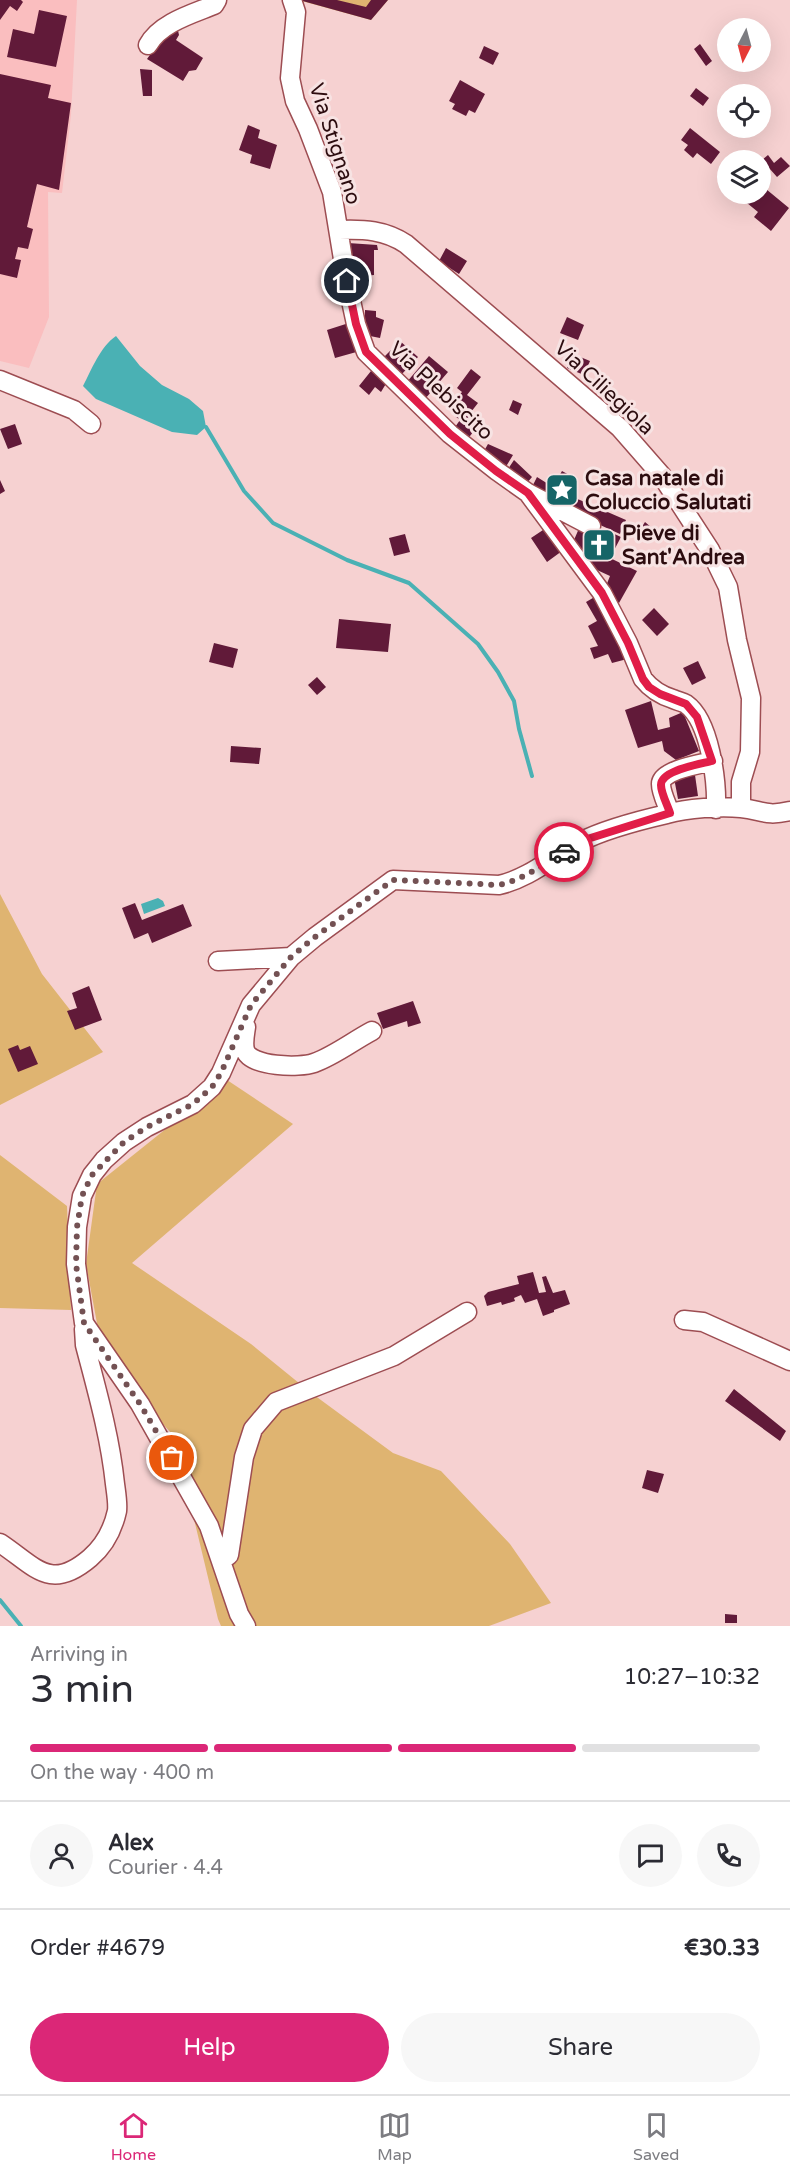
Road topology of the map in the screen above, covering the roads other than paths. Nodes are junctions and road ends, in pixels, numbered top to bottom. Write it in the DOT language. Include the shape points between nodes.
graph roads {
  1 [pos="217,0"];
  2 [pos="292,0"];
  3 [pos="148,45"];
  4 [pos="339,230"];
  5 [pos="0,380"];
  6 [pos="91,424"];
  7 [pos="528,493"];
  8 [pos="591,526"];
  9 [pos="712,761"];
  10 [pos="716,808"];
  11 [pos="741,808"];
  12 [pos="790,810"];
  13 [pos="670,813"];
  14 [pos="291,957"];
  15 [pos="218,961"];
  16 [pos="248,1013"];
  17 [pos="372,1031"];
  18 [pos="467,1312"];
  19 [pos="684,1320"];
  20 [pos="84,1323"];
  21 [pos="790,1361"];
  22 [pos="0,1543"];
  23 [pos="221,1561"];
  24 [pos="246,1626"];
  1 -- 3 [label="street" via="214,5 170,24 153,36"];
  2 -- 4 [label="street, Via Stignano" via="296,12 290,78 295,101 332,192"];
  4 -- 7 [label="street, Via Plebiscito" via="356,324 366,352 450,434"];
  4 -- 11 [label="street, Via Ciliegiola" via="370,230 406,244 620,428 662,476 710,550 732,599 751,698 750,752 741,782"];
  5 -- 6 [label="street" via="74,410"];
  7 -- 8 [label="street"];
  7 -- 9 [label="street" via="602,593 649,687 686,704 697,717"];
  9 -- 10 [label="street"];
  9 -- 13 [label="street" via="664,777 661,786"];
  10 -- 11 [label="street"];
  10 -- 13 [label="street"];
  11 -- 12 [label="street" via="767,814"];
  13 -- 14 [label="street" via="581,841 514,882 499,885 393,880"];
  14 -- 15 [label="street"];
  14 -- 16 [label="street"];
  16 -- 17 [label="street" via="244,1048 248,1055 257,1061 290,1067 314,1063"];
  16 -- 20 [label="street" via="212,1087 193,1104 124,1142 92,1175 82,1196 77,1227 76,1264"];
  18 -- 23 [label="street" via="394,1356 276,1402 253,1429 244,1457 229,1555"];
  19 -- 21 [label="street" via="703,1322"];
  20 -- 22 [label="street" via="85,1345 112,1459 117,1509 110,1533 80,1567 61,1576 48,1576"];
  20 -- 23 [label="street" via="172,1458 209,1526"];
  23 -- 24 [label="street"];
}
